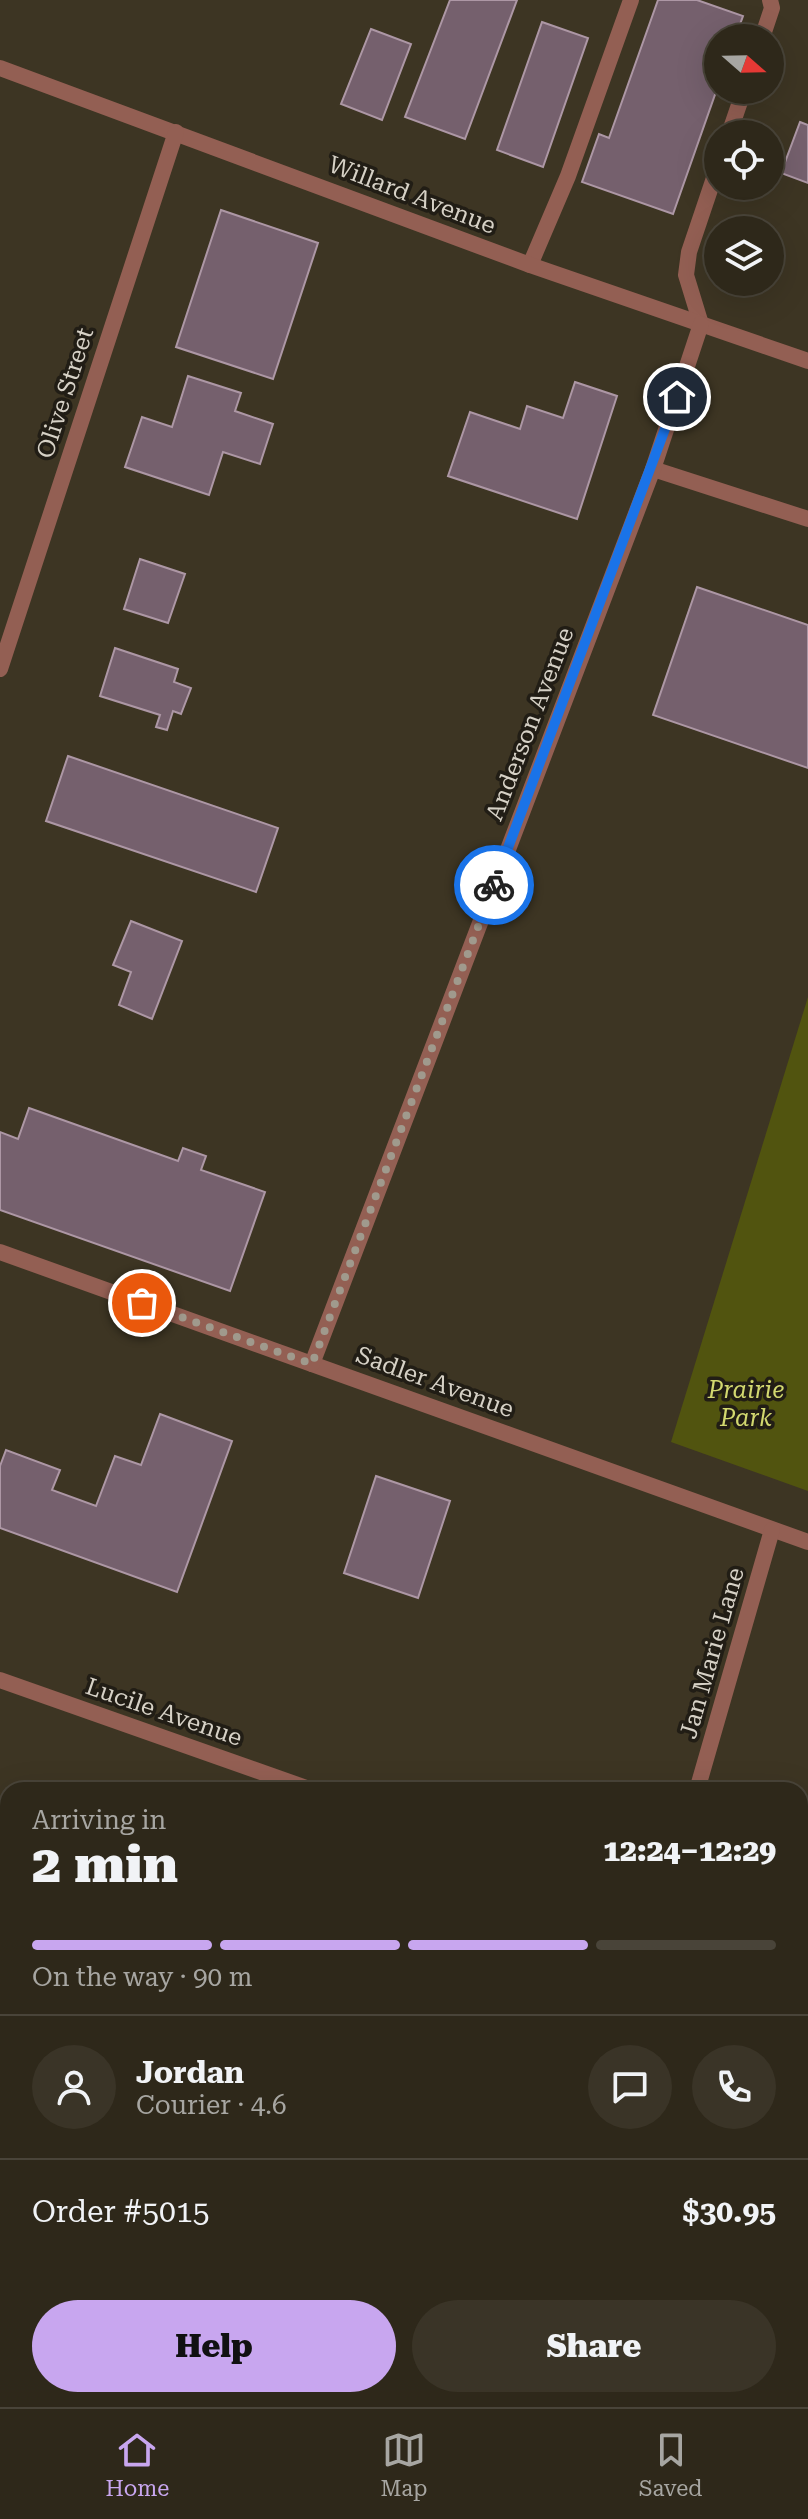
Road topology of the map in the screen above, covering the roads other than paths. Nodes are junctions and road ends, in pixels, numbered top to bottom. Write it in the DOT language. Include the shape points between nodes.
graph roads {
  1 [pos="631,0"];
  2 [pos="770,0"];
  3 [pos="767,24"];
  4 [pos="0,68"];
  5 [pos="176,132"];
  6 [pos="707,200"];
  7 [pos="530,265"];
  8 [pos="701,324"];
  9 [pos="808,361"];
  10 [pos="653,469"];
  11 [pos="808,519"];
  12 [pos="0,669"];
  13 [pos="0,1252"];
  14 [pos="312,1364"];
  15 [pos="772,1530"];
  16 [pos="808,1542"];
  17 [pos="0,1680"];
  18 [pos="289,1782"];
  19 [pos="699,1782"];
  1 -- 7 [label="street"];
  2 -- 3 [label="street"];
  4 -- 5 [label="street, Willard Avenue"];
  5 -- 7 [label="street, Willard Avenue"];
  5 -- 12 [label="street, Olive Street"];
  6 -- 8 [label="street" via="686,275"];
  7 -- 8 [label="street, Willard Avenue"];
  8 -- 9 [label="street, Willard Avenue"];
  8 -- 10 [label="street, Anderson Avenue"];
  10 -- 11 [label="street"];
  10 -- 14 [label="street, Anderson Avenue"];
  13 -- 14 [label="street, Sadler Avenue"];
  14 -- 15 [label="street, Sadler Avenue"];
  15 -- 16 [label="street, Sadler Avenue"];
  15 -- 19 [label="street, Jan Marie Lane"];
  17 -- 18 [label="street, Lucile Avenue"];
}
